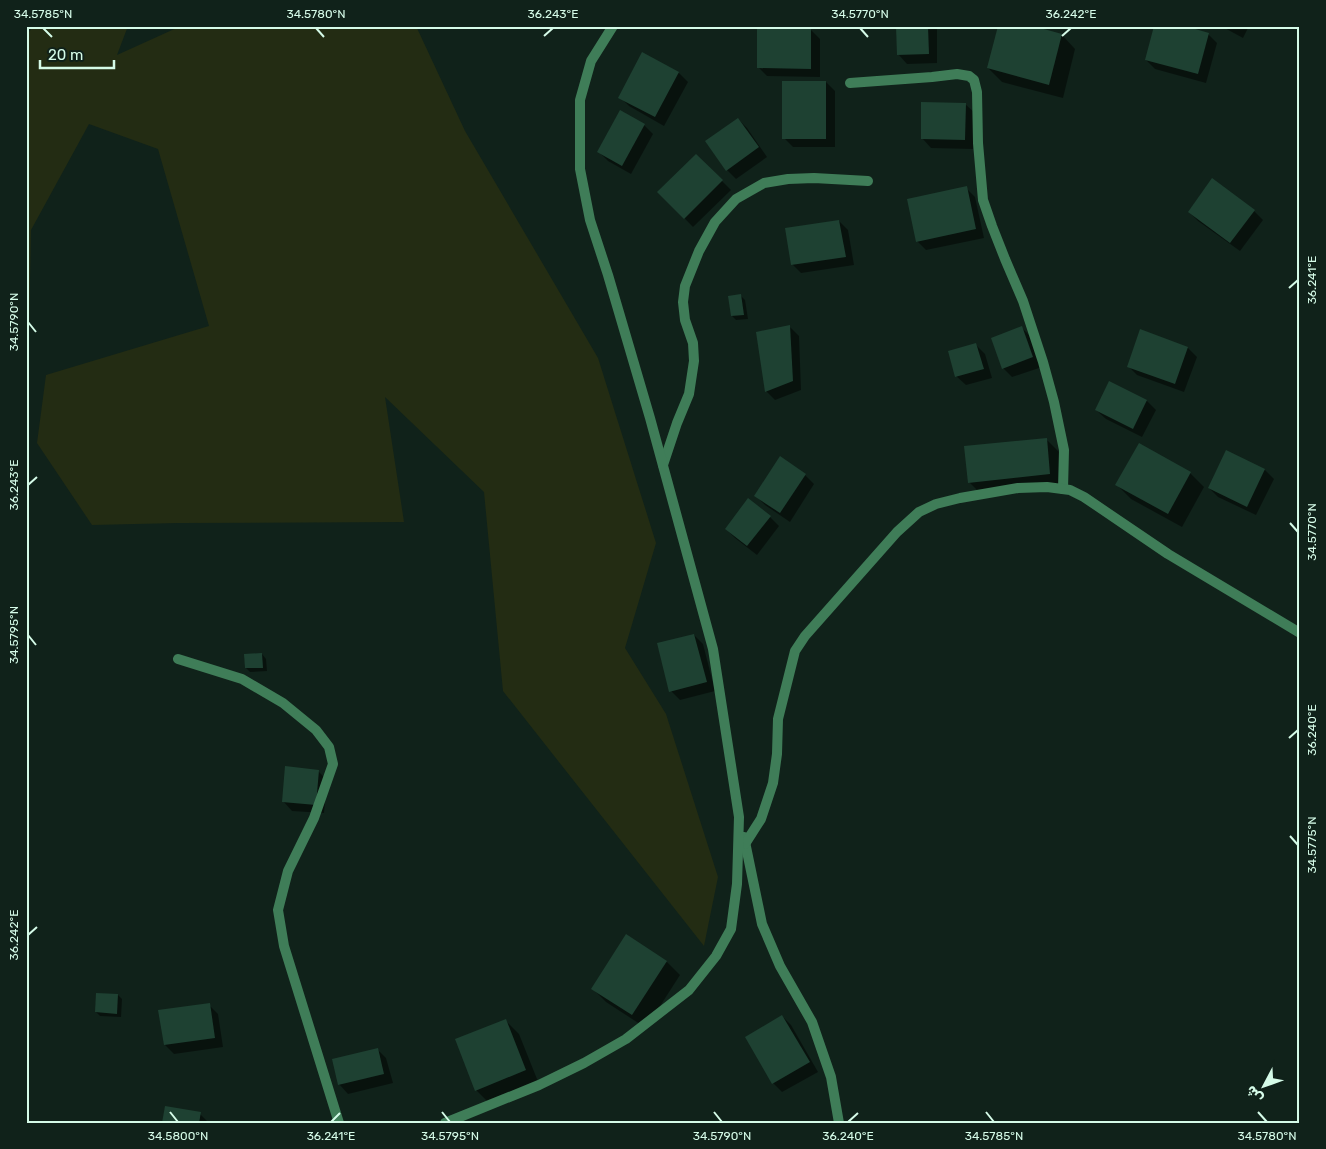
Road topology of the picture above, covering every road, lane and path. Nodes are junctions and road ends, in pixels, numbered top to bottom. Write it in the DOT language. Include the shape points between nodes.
graph roads {
  1 [pos="613,26"];
  2 [pos="850,83"];
  3 [pos="868,181"];
  4 [pos="663,466"];
  5 [pos="1063,489"];
  6 [pos="1300,633"];
  7 [pos="178,659"];
  8 [pos="740,817"];
  9 [pos="745,844"];
  10 [pos="340,1123"];
  11 [pos="445,1123"];
  12 [pos="839,1123"];
  1 -- 4 [label="street" via="591,61 580,100 580,169 590,220"];
  2 -- 5 [label="street" via="957,74 974,80 983,200 1043,362 1064,450"];
  3 -- 4 [label="street" via="814,178 764,183 736,199 715,222 685,286 685,320 693,342 694,361 689,394"];
  4 -- 8 [label="street" via="714,649"];
  5 -- 6 [label="street" via="1084,497 1168,554"];
  5 -- 9 [label="street" via="1018,488 936,504 919,512 897,532 794,651 778,719 773,783 761,819"];
  7 -- 10 [label="street" via="242,679 283,703 316,730 329,747 334,764 314,818 288,871 278,910 284,946"];
  8 -- 9 [label="street"];
  8 -- 11 [label="street" via="731,929 716,956 689,990 626,1039 584,1063"];
  9 -- 12 [label="street" via="762,924 780,966 812,1022 831,1077"];
}
